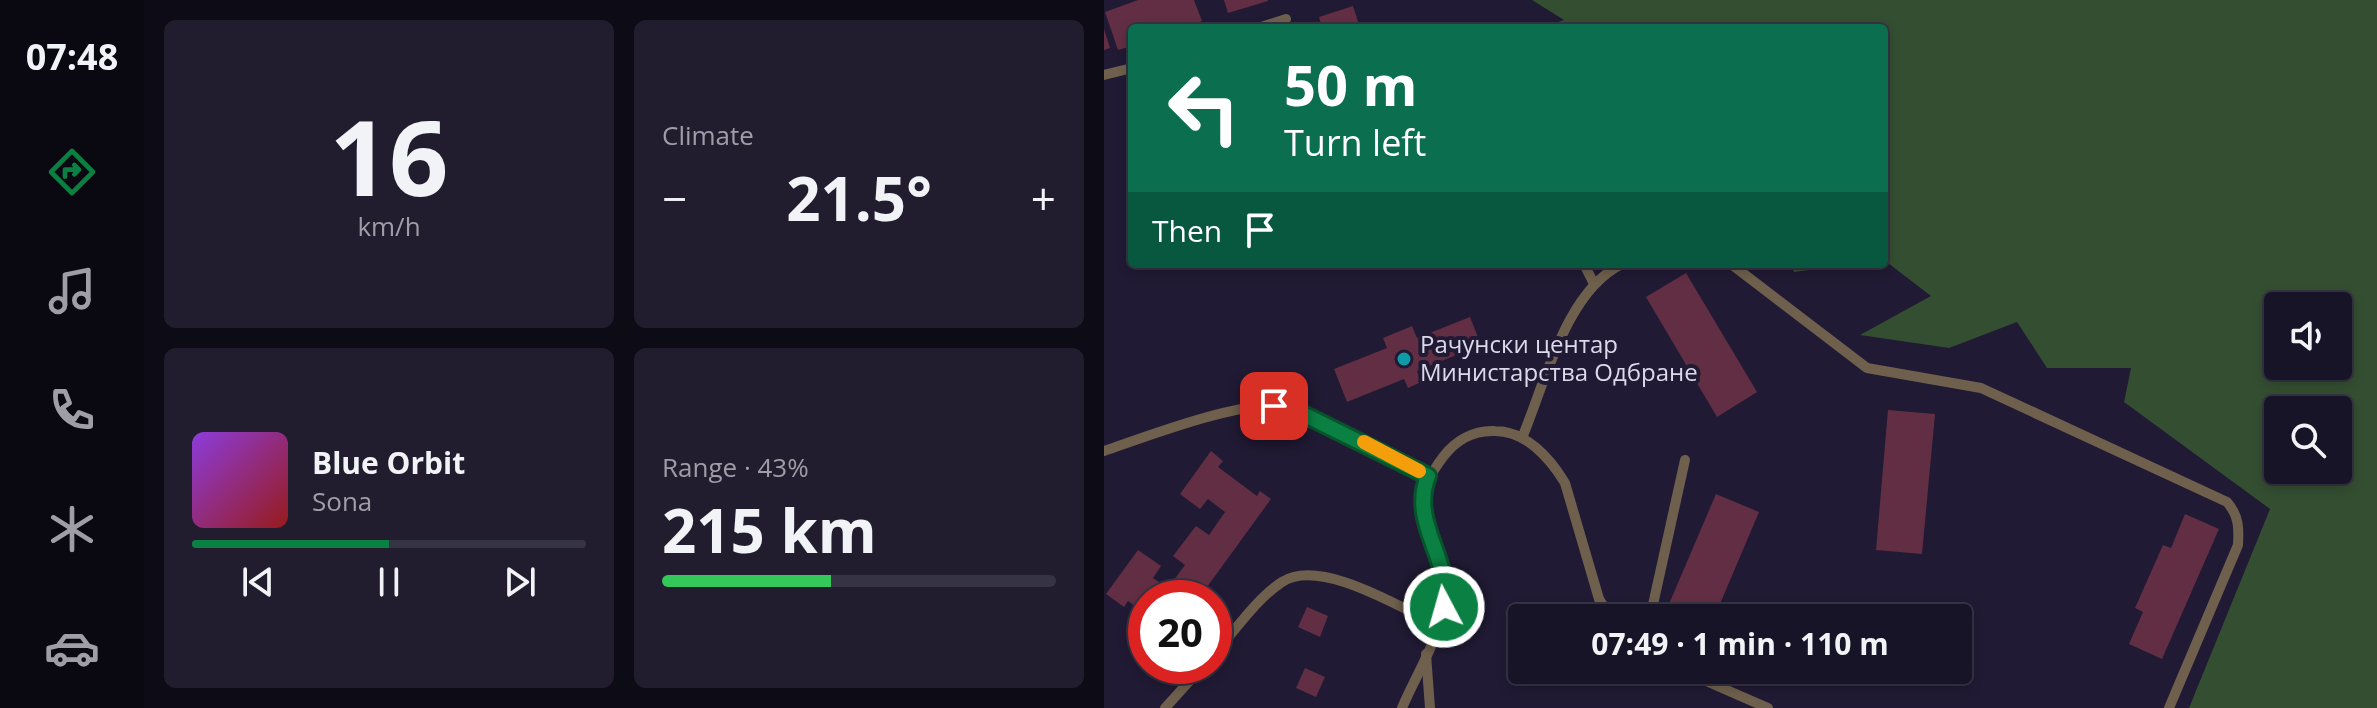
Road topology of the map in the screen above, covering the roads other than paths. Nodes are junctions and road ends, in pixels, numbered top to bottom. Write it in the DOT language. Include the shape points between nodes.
graph roads {
  1 [pos="1286,19"];
  2 [pos="1270,24"];
  3 [pos="1128,69"];
  4 [pos="1104,75"];
  5 [pos="1586,268"];
  6 [pos="1616,268"];
  7 [pos="1736,268"];
  8 [pos="1593,282"];
  9 [pos="1522,438"];
  10 [pos="1104,451"];
  11 [pos="1685,460"];
  12 [pos="1428,476"];
  13 [pos="1602,604"];
  14 [pos="1653,604"];
  15 [pos="1438,625"];
  16 [pos="1232,634"];
  17 [pos="1426,652"];
  18 [pos="1187,684"];
  19 [pos="1713,684"];
  20 [pos="1165,708"];
  21 [pos="1402,708"];
  22 [pos="1430,708"];
  23 [pos="1768,708"];
  24 [pos="2169,708"];
  1 -- 2 [label="lane"];
  3 -- 4 [label="lane"];
  5 -- 8 [label="lane"];
  6 -- 8 [label="lane"];
  7 -- 24 [label="lane" via="1867,368 1981,388 2227,502 2235,511 2238,545"];
  8 -- 9 [label="lane" via="1576,306"];
  9 -- 12 [label="lane" via="1499,431 1469,436 1454,445"];
  9 -- 13 [label="lane" via="1565,483"];
  10 -- 12 [label="lane" via="1190,423 1274,406 1303,414"];
  11 -- 14 [label="lane"];
  12 -- 15 [label="lane" via="1422,512 1446,597"];
  15 -- 16 [label="lane" via="1328,576 1302,575 1283,581"];
  15 -- 17 [label="lane"];
  17 -- 21 [label="lane"];
  17 -- 22 [label="lane"];
  18 -- 20 [label="lane"];
  19 -- 23 [label="lane"];
}
